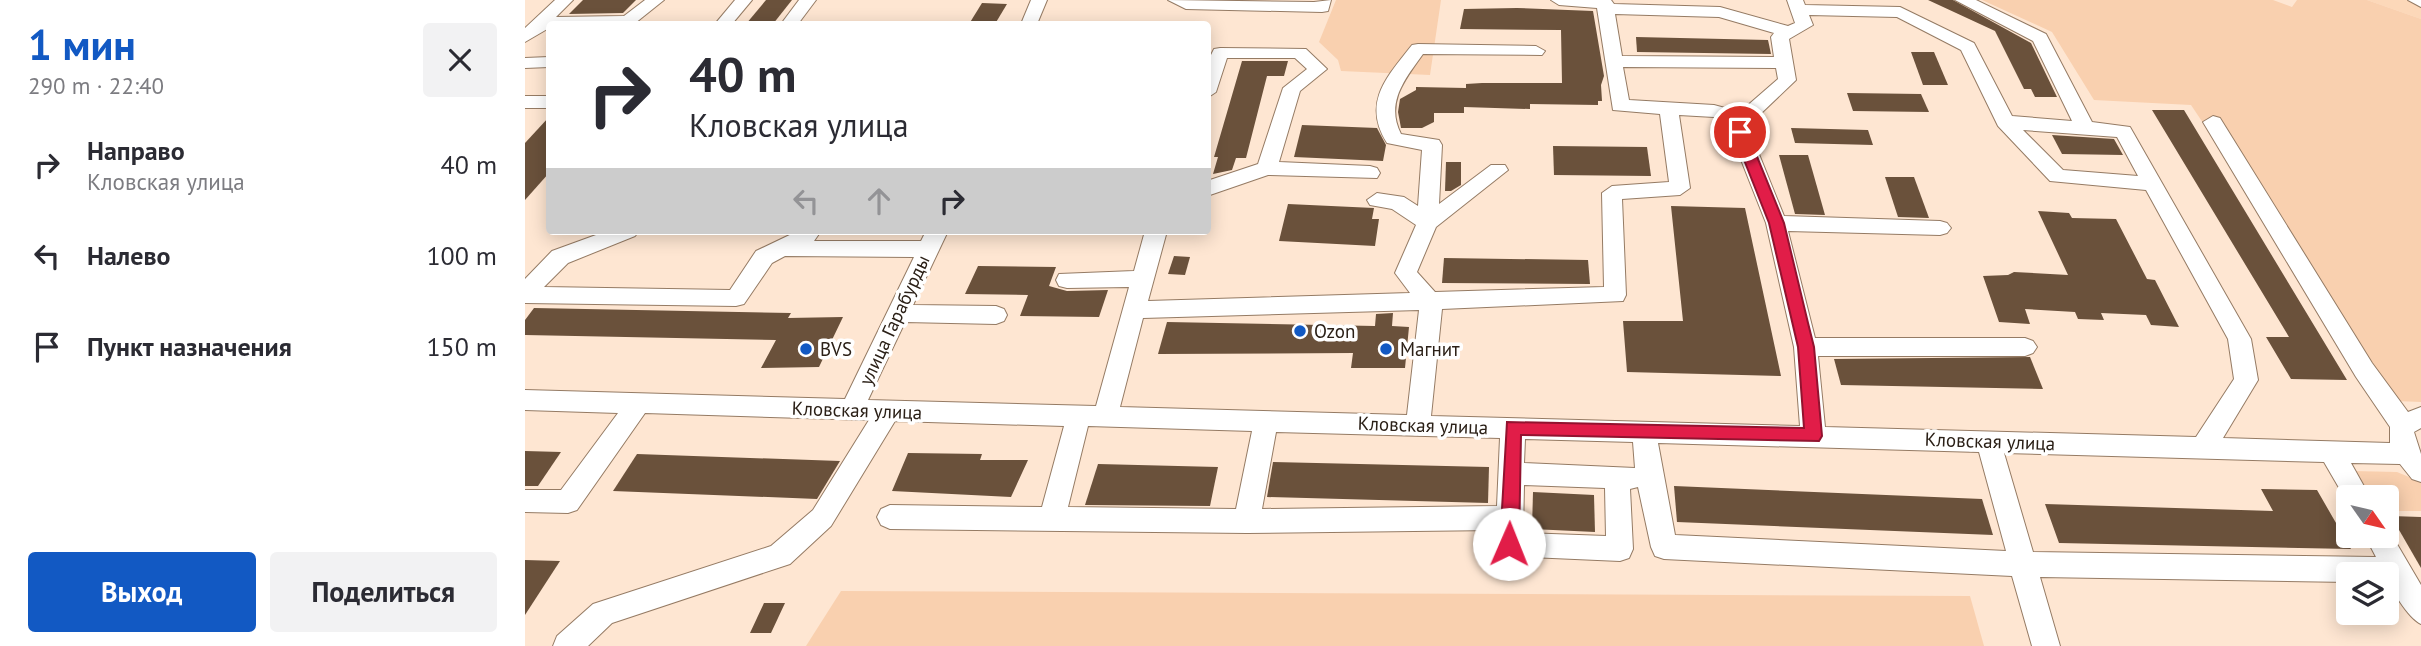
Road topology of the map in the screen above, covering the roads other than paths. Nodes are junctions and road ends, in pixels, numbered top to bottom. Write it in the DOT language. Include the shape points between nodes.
graph roads {
  1 [pos="565,0"];
  2 [pos="656,0"];
  3 [pos="744,0"];
  4 [pos="808,0"];
  5 [pos="1039,0"];
  6 [pos="1177,0"];
  7 [pos="1323,0"];
  8 [pos="1559,0"];
  9 [pos="1963,0"];
  10 [pos="1797,5"];
  11 [pos="1606,9"];
  12 [pos="628,21"];
  13 [pos="726,21"];
  14 [pos="791,21"];
  15 [pos="1030,21"];
  16 [pos="530,31"];
  17 [pos="1790,32"];
  18 [pos="1536,51"];
  19 [pos="1613,61"];
  20 [pos="525,62"];
  21 [pos="546,62"];
  22 [pos="1784,63"];
  23 [pos="1211,80"];
  24 [pos="525,102"];
  25 [pos="546,102"];
  26 [pos="1669,108"];
  27 [pos="1744,119"];
  28 [pos="2005,122"];
  29 [pos="2213,122"];
  30 [pos="2085,127"];
  31 [pos="1268,168"];
  32 [pos="1497,170"];
  33 [pos="1370,173"];
  34 [pos="2152,184"];
  35 [pos="1211,188"];
  36 [pos="1377,200"];
  37 [pos="1427,223"];
  38 [pos="1776,223"];
  39 [pos="1940,228"];
  40 [pos="618,235"];
  41 [pos="807,235"];
  42 [pos="1155,235"];
  43 [pos="932,240"];
  44 [pos="783,249"];
  45 [pos="1143,279"];
  46 [pos="1067,280"];
  47 [pos="525,294"];
  48 [pos="1430,303"];
  49 [pos="1135,310"];
  50 [pos="897,313"];
  51 [pos="996,315"];
  52 [pos="1806,347"];
  53 [pos="2025,347"];
  54 [pos="525,400"];
  55 [pos="639,403"];
  56 [pos="852,409"];
  57 [pos="888,411"];
  58 [pos="1079,415"];
  59 [pos="1105,416"];
  60 [pos="1266,421"];
  61 [pos="2412,421"];
  62 [pos="1418,425"];
  63 [pos="1513,428"];
  64 [pos="1644,431"];
  65 [pos="1813,436"];
  66 [pos="1988,441"];
  67 [pos="2203,448"];
  68 [pos="2332,452"];
  69 [pos="2413,463"];
  70 [pos="1510,473"];
  71 [pos="1617,477"];
  72 [pos="1649,478"];
  73 [pos="2350,485"];
  74 [pos="525,500"];
  75 [pos="890,517"];
  76 [pos="1510,518"];
  77 [pos="1052,519"];
  78 [pos="1247,521"];
  79 [pos="2023,564"];
  80 [pos="2336,569"];
  81 [pos="2399,573"];
  82 [pos="2421,611"];
  83 [pos="567,646"];
  84 [pos="2046,646"];
  1 -- 16 [label="street"];
  2 -- 12 [label="street"];
  3 -- 13 [label="street"];
  4 -- 14 [label="street"];
  5 -- 15 [label="street"];
  6 -- 7 [label="street" via="1186,4 1322,7"];
  8 -- 11 [label="street" via="1605,3"];
  9 -- 30 [label="street" via="2040,38"];
  10 -- 17 [label="street" via="1804,25"];
  10 -- 28 [label="street" via="1900,12 1968,47"];
  11 -- 17 [label="street" via="1720,12"];
  11 -- 19 [label="street"];
  17 -- 22 [label="street" via="1780,37"];
  18 -- 37 [label="street" via="1418,49 1392,83 1384,119 1394,139 1432,145"];
  19 -- 22 [label="street"];
  19 -- 26 [label="street" via="1620,106"];
  20 -- 21 [label="street"];
  22 -- 27 [label="street" via="1787,80"];
  23 -- 31 [label="street" via="1220,53 1300,53 1318,69 1292,88"];
  24 -- 25 [label="street"];
  26 -- 27 [label="street" via="1714,111"];
  26 -- 48 [label="street" via="1680,188 1612,192 1615,295"];
  27 -- 38 [label="street" via="1740,132"];
  28 -- 30 [label="street"];
  28 -- 34 [label="street" via="2057,176"];
  29 -- 61 [label="street" via="2364,370"];
  30 -- 34 [label="street" via="2123,131"];
  31 -- 33 [label="street"];
  31 -- 35 [label="street"];
  32 -- 37 [label="street"];
  34 -- 67 [label="street" via="2239,339 2246,380"];
  36 -- 37 [label="street" via="1397,202"];
  37 -- 48 [label="street" via="1406,273"];
  38 -- 39 [label="street"];
  38 -- 52 [label="street"];
  40 -- 47 [label="street" via="560,257"];
  41 -- 44 [label="street"];
  42 -- 45 [label="street"];
  43 -- 44 [label="street"];
  43 -- 50 [label="street, улица Гарабурды"];
  44 -- 47 [label="street" via="764,257 736,298"];
  45 -- 46 [label="street"];
  45 -- 49 [label="street"];
  48 -- 49 [label="street"];
  48 -- 62 [label="street"];
  49 -- 59 [label="street"];
  50 -- 51 [label="street"];
  50 -- 56 [label="street, улица Гарабурды"];
  52 -- 53 [label="street"];
  52 -- 65 [label="street"];
  54 -- 55 [label="street, Кловская улица"];
  55 -- 56 [label="street, Кловская улица"];
  55 -- 74 [label="street" via="568,502"];
  56 -- 57 [label="street, Кловская улица"];
  57 -- 58 [label="street, Кловская улица"];
  57 -- 83 [label="street" via="822,518 780,555 603,614"];
  58 -- 59 [label="street, Кловская улица"];
  58 -- 77 [label="street"];
  59 -- 60 [label="street, Кловская улица"];
  60 -- 62 [label="street, Кловская улица"];
  60 -- 78 [label="street"];
  61 -- 69 [label="street" via="2400,438"];
  62 -- 63 [label="street, Кловская улица"];
  63 -- 64 [label="street, Кловская улица"];
  63 -- 70 [label="street"];
  64 -- 65 [label="street, Кловская улица"];
  64 -- 72 [label="street"];
  65 -- 66 [label="street, Кловская улица"];
  66 -- 67 [label="street, Кловская улица"];
  66 -- 79 [label="street"];
  67 -- 68 [label="street, Кловская улица"];
  68 -- 69 [label="street, Кловская улица"];
  68 -- 73 [label="street"];
  70 -- 71 [label="street"];
  70 -- 76 [label="street"];
  71 -- 72 [label="street"];
  71 -- 76 [label="street" via="1620,549 1509,544"];
  72 -- 79 [label="street" via="1664,547"];
  75 -- 77 [label="street"];
  76 -- 78 [label="street"];
  77 -- 78 [label="street"];
  79 -- 80 [label="street"];
  79 -- 84 [label="street"];
  81 -- 82 [label="street"];
}
